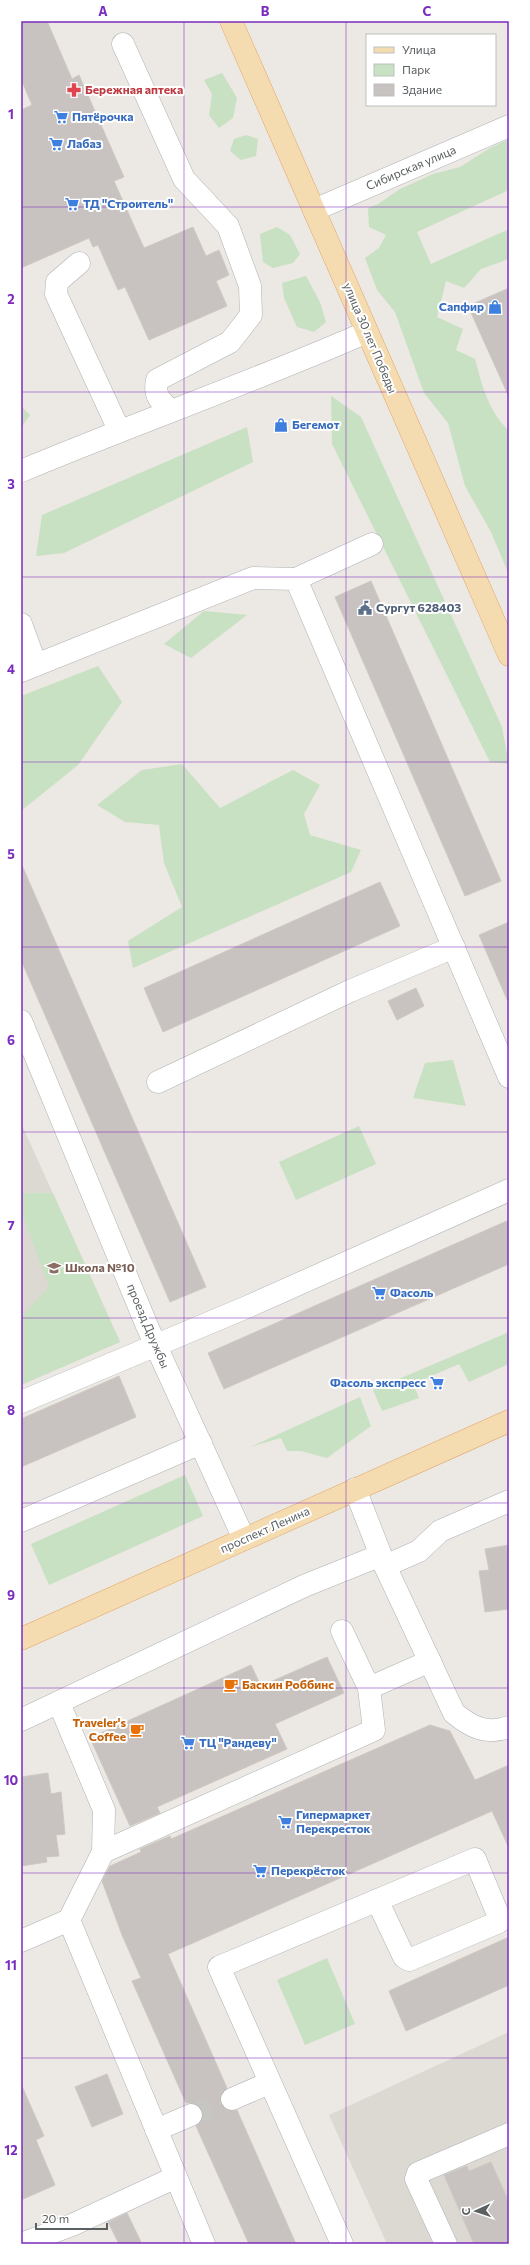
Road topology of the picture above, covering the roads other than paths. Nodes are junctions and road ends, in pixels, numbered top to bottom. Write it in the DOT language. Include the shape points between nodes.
graph roads {
  1 [pos="231,21"];
  2 [pos="123,44"];
  3 [pos="509,126"];
  4 [pos="314,210"];
  5 [pos="79,263"];
  6 [pos="367,332"];
  7 [pos="170,410"];
  8 [pos="119,430"];
  9 [pos="21,471"];
  10 [pos="372,544"];
  11 [pos="296,579"];
  12 [pos="21,624"];
  13 [pos="509,655"];
  14 [pos="28,668"];
  15 [pos="454,947"];
  16 [pos="21,1021"];
  17 [pos="509,1077"];
  18 [pos="158,1082"];
  19 [pos="509,1190"];
  20 [pos="157,1346"];
  21 [pos="21,1402"];
  22 [pos="509,1422"];
  23 [pos="201,1443"];
  24 [pos="355,1489"];
  25 [pos="509,1501"];
  26 [pos="21,1521"];
  27 [pos="244,1539"];
  28 [pos="383,1561"];
  29 [pos="342,1631"];
  30 [pos="21,1639"];
  31 [pos="430,1661"];
  32 [pos="369,1688"];
  33 [pos="59,1703"];
  34 [pos="21,1720"];
  35 [pos="509,1727"];
  36 [pos="103,1852"];
  37 [pos="377,1900"];
  38 [pos="69,1920"];
  39 [pos="21,1941"];
  40 [pos="269,2083"];
  41 [pos="232,2099"];
  42 [pos="191,2115"];
  43 [pos="156,2130"];
  44 [pos="509,2134"];
  45 [pos="176,2178"];
  46 [pos="21,2244"];
  47 [pos="204,2244"];
  48 [pos="342,2244"];
  49 [pos="446,2244"];
  1 -- 4 [label="main road, улица 30 лет Победы"];
  2 -- 7 [label="street" via="184,179 228,226 250,286 251,315 230,342 157,380 157,398"];
  3 -- 4 [label="street, Сибирская улица"];
  4 -- 6 [label="main road, улица 30 лет Победы"];
  5 -- 8 [label="street" via="57,282 56,294"];
  6 -- 7 [label="street" via="292,364"];
  6 -- 13 [label="main road, улица 30 лет Победы"];
  7 -- 8 [label="street"];
  8 -- 9 [label="street"];
  10 -- 11 [label="street"];
  11 -- 14 [label="street" via="253,578"];
  11 -- 15 [label="street"];
  12 -- 14 [label="street"];
  15 -- 17 [label="street"];
  15 -- 18 [label="street" via="350,991"];
  16 -- 20 [label="street, проезд Дружбы"];
  19 -- 20 [label="street"];
  20 -- 21 [label="street"];
  20 -- 23 [label="street, проезд Дружбы"];
  22 -- 24 [label="main road, проспект Ленина"];
  23 -- 26 [label="street"];
  23 -- 27 [label="street, проезд Дружбы"];
  24 -- 27 [label="main road, проспект Ленина"];
  24 -- 28 [label="street"];
  25 -- 28 [label="street" via="440,1531 419,1551"];
  27 -- 30 [label="main road, проспект Ленина"];
  28 -- 31 [label="street"];
  28 -- 33 [label="street" via="304,1586"];
  29 -- 32 [label="street"];
  31 -- 32 [label="street"];
  31 -- 35 [label="street" via="454,1713 470,1726 497,1731"];
  32 -- 36 [label="street" via="374,1730"];
  33 -- 34 [label="street"];
  33 -- 36 [label="street" via="104,1810"];
  36 -- 38 [label="street"];
  37 -- 37 [label="street" via="475,1859 499,1922 409,1960 404,1957"];
  37 -- 40 [label="street" via="219,1967"];
  38 -- 39 [label="street"];
  38 -- 43 [label="street"];
  40 -- 41 [label="street"];
  40 -- 48 [label="street"];
  42 -- 43 [label="street"];
  43 -- 45 [label="street"];
  44 -- 49 [label="street" via="418,2173 416,2179"];
  45 -- 46 [label="street" via="72,2225"];
  45 -- 47 [label="street"];
}
